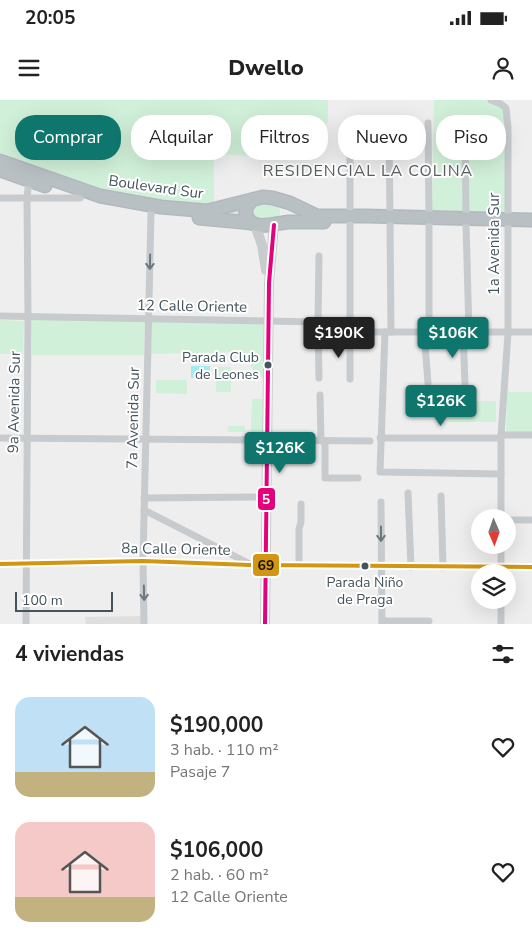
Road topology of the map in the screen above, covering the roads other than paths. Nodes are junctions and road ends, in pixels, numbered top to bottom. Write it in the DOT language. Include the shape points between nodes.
graph roads {
  1 [pos="494,101"];
  2 [pos="428,123"];
  3 [pos="350,160"];
  4 [pos="389,160"];
  5 [pos="465,160"];
  6 [pos="0,161"];
  7 [pos="0,170"];
  8 [pos="29,180"];
  9 [pos="0,198"];
  10 [pos="27,198"];
  11 [pos="80,198"];
  12 [pos="277,199"];
  13 [pos="252,200"];
  14 [pos="151,213"];
  15 [pos="350,219"];
  16 [pos="390,219"];
  17 [pos="429,220"];
  18 [pos="532,220"];
  19 [pos="466,221"];
  20 [pos="508,222"];
  21 [pos="253,224"];
  22 [pos="277,224"];
  23 [pos="532,226"];
  24 [pos="319,256"];
  25 [pos="269,284"];
  26 [pos="0,316"];
  27 [pos="28,316"];
  28 [pos="149,319"];
  29 [pos="269,320"];
  30 [pos="318,322"];
  31 [pos="427,331"];
  32 [pos="350,332"];
  33 [pos="388,332"];
  34 [pos="532,332"];
  35 [pos="466,333"];
  36 [pos="508,333"];
  37 [pos="318,378"];
  38 [pos="350,379"];
  39 [pos="428,383"];
  40 [pos="465,384"];
  41 [pos="320,395"];
  42 [pos="532,435"];
  43 [pos="501,437"];
  44 [pos="0,438"];
  45 [pos="27,438"];
  46 [pos="380,438"];
  47 [pos="146,439"];
  48 [pos="268,440"];
  49 [pos="323,441"];
  50 [pos="370,441"];
  51 [pos="501,474"];
  52 [pos="358,478"];
  53 [pos="408,493"];
  54 [pos="441,496"];
  55 [pos="267,497"];
  56 [pos="144,498"];
  57 [pos="381,502"];
  58 [pos="301,504"];
  59 [pos="501,509"];
  60 [pos="144,510"];
  61 [pos="516,520"];
  62 [pos="532,520"];
  63 [pos="143,561"];
  64 [pos="0,564"];
  65 [pos="26,565"];
  66 [pos="250,565"];
  67 [pos="266,565"];
  68 [pos="299,565"];
  69 [pos="381,566"];
  70 [pos="410,567"];
  71 [pos="443,567"];
  72 [pos="532,567"];
  73 [pos="471,568"];
  74 [pos="516,569"];
  75 [pos="501,609"];
  76 [pos="429,621"];
  77 [pos="382,622"];
  78 [pos="26,624"];
  79 [pos="144,624"];
  80 [pos="265,624"];
  81 [pos="501,624"];
  1 -- 20 [label="street, 1a Avenida Sur" via="506,108 507,113"];
  2 -- 17 [label="street"];
  3 -- 15 [label="street"];
  4 -- 16 [label="street"];
  5 -- 19 [label="street"];
  6 -- 13 [label="highway, Boulevard Sur" via="100,196 145,205 206,211"];
  7 -- 8 [label="highway, Boulevard Sur"];
  8 -- 10 [label="street, 9a Avenida Sur"];
  8 -- 11 [label="highway, Boulevard Sur"];
  9 -- 10 [label="street"];
  10 -- 11 [label="street"];
  10 -- 27 [label="street, 9a Avenida Sur"];
  11 -- 14 [label="highway, Boulevard Sur"];
  12 -- 13 [label="highway" via="264,197"];
  12 -- 15 [label="highway" via="317,216"];
  12 -- 22 [label="highway" via="286,211 283,220"];
  13 -- 21 [label="highway" via="246,210"];
  14 -- 21 [label="highway, Boulevard Sur"];
  14 -- 28 [label="street, 7a Avenida Sur, one-way"];
  15 -- 16 [label="highway"];
  15 -- 22 [label="highway"];
  15 -- 32 [label="street"];
  16 -- 17 [label="highway"];
  16 -- 33 [label="street"];
  17 -- 19 [label="highway"];
  17 -- 31 [label="street"];
  18 -- 20 [label="highway"];
  19 -- 20 [label="highway"];
  19 -- 35 [label="street"];
  20 -- 23 [label="highway"];
  20 -- 36 [label="street, 1a Avenida Sur"];
  21 -- 22 [label="highway"];
  21 -- 25 [label="street" via="262,245"];
  22 -- 25 [label="street"];
  24 -- 30 [label="street"];
  25 -- 29 [label="street"];
  26 -- 27 [label="street, 12 Calle Oriente"];
  27 -- 28 [label="street, 12 Calle Oriente"];
  27 -- 45 [label="street, 9a Avenida Sur"];
  28 -- 29 [label="street, 12 Calle Oriente"];
  28 -- 47 [label="street, 7a Avenida Sur"];
  29 -- 30 [label="street, 12 Calle Oriente"];
  29 -- 48 [label="street"];
  30 -- 32 [label="street, 12 Calle Oriente"];
  30 -- 37 [label="street"];
  31 -- 33 [label="street, 12 Calle Oriente"];
  31 -- 35 [label="street, 12 Calle Oriente"];
  31 -- 39 [label="street"];
  32 -- 33 [label="street, 12 Calle Oriente"];
  32 -- 38 [label="street"];
  33 -- 46 [label="street"];
  34 -- 36 [label="street, 12 Calle Oriente"];
  35 -- 36 [label="street, 12 Calle Oriente"];
  35 -- 40 [label="street"];
  36 -- 43 [label="street, 1a Avenida Sur"];
  41 -- 49 [label="street"];
  42 -- 43 [label="street"];
  43 -- 46 [label="street"];
  43 -- 51 [label="street, 1a Avenida Sur"];
  44 -- 45 [label="street"];
  45 -- 47 [label="street"];
  45 -- 65 [label="street, 9a Avenida Sur"];
  46 -- 51 [label="street" via="380,472"];
  47 -- 48 [label="street"];
  47 -- 56 [label="street, 7a Avenida Sur"];
  48 -- 49 [label="street"];
  48 -- 55 [label="street"];
  49 -- 50 [label="street"];
  49 -- 52 [label="street" via="324,478"];
  51 -- 59 [label="street, 1a Avenida Sur"];
  53 -- 70 [label="street"];
  54 -- 71 [label="street"];
  55 -- 56 [label="street"];
  55 -- 67 [label="street"];
  56 -- 60 [label="street, 7a Avenida Sur"];
  57 -- 69 [label="street, one-way"];
  58 -- 68 [label="street"];
  60 -- 63 [label="street, 7a Avenida Sur"];
  60 -- 66 [label="street"];
  61 -- 62 [label="street"];
  63 -- 65 [label="street, 8a Calle Oriente"];
  63 -- 66 [label="street, 8a Calle Oriente"];
  63 -- 79 [label="street, 7a Avenida Sur, one-way"];
  64 -- 65 [label="street, 8a Calle Oriente"];
  65 -- 78 [label="street, 9a Avenida Sur"];
  66 -- 67 [label="street, 8a Calle Oriente"];
  67 -- 68 [label="street, 8a Calle Oriente"];
  67 -- 80 [label="street"];
  68 -- 69 [label="street, 8a Calle Oriente"];
  69 -- 70 [label="street, 8a Calle Oriente"];
  69 -- 77 [label="street"];
  70 -- 71 [label="street, 8a Calle Oriente"];
  71 -- 73 [label="street, 8a Calle Oriente"];
  72 -- 74 [label="street, 8a Calle Oriente"];
  75 -- 81 [label="street"];
  76 -- 77 [label="street"];
}
